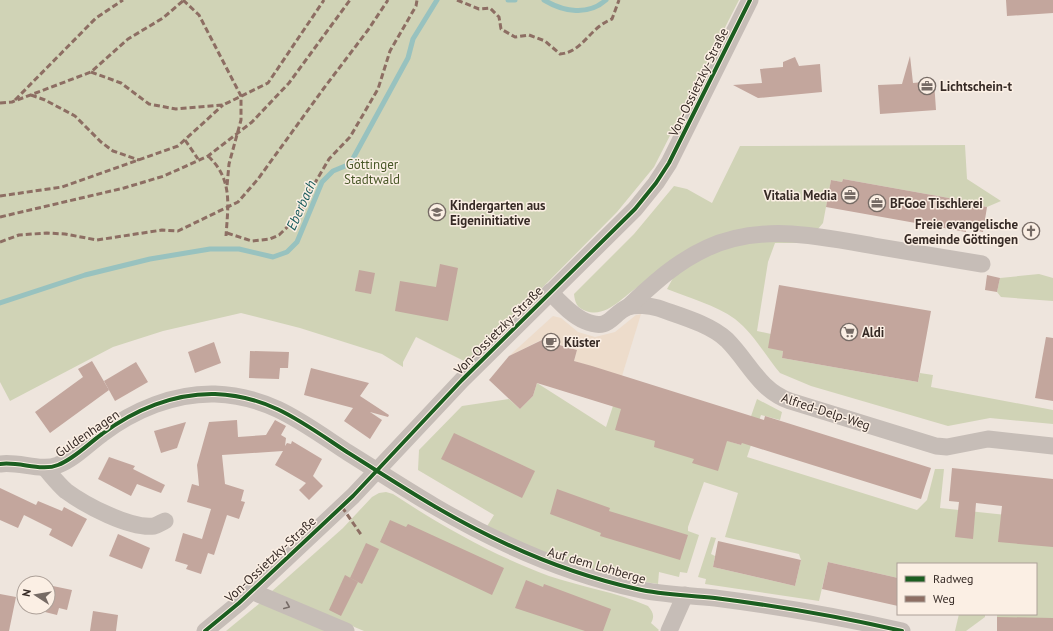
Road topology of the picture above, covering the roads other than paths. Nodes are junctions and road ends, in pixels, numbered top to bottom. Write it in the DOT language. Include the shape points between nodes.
graph roads {
  1 [pos="750,0"];
  2 [pos="982,264"];
  3 [pos="550,292"];
  4 [pos="628,307"];
  5 [pos="1053,446"];
  6 [pos="0,464"];
  7 [pos="45,468"];
  8 [pos="377,470"];
  9 [pos="165,521"];
  10 [pos="251,591"];
  11 [pos="685,595"];
  12 [pos="205,631"];
  13 [pos="346,631"];
  14 [pos="669,631"];
  15 [pos="902,631"];
  1 -- 3 [label="street, Von-Ossietzky-Straße" via="669,163 656,183 634,209"];
  2 -- 4 [label="street" via="821,237 783,232 764,234 726,241 688,258 658,279"];
  3 -- 4 [label="street" via="574,314 594,324 605,323"];
  3 -- 8 [label="street, Von-Ossietzky-Straße"];
  4 -- 5 [label="street, Alfred-Delp-Weg" via="653,307 716,332 733,346 766,388 790,401 936,446 947,447 988,439"];
  6 -- 7 [label="street, Guldenhagen" via="23,464"];
  7 -- 8 [label="street, Guldenhagen" via="58,465 116,424 155,405 184,397 214,394 248,398 280,408"];
  7 -- 9 [label="street" via="66,491 126,522 154,526"];
  8 -- 10 [label="street, Von-Ossietzky-Straße"];
  8 -- 11 [label="street, Auf dem Lohberge" via="468,526 506,545 573,570 638,590"];
  10 -- 12 [label="street, Von-Ossietzky-Straße"];
  10 -- 13 [label="street, one-way"];
  11 -- 14 [label="street"];
  11 -- 15 [label="street, Auf dem Lohberge" via="823,615"];
}
